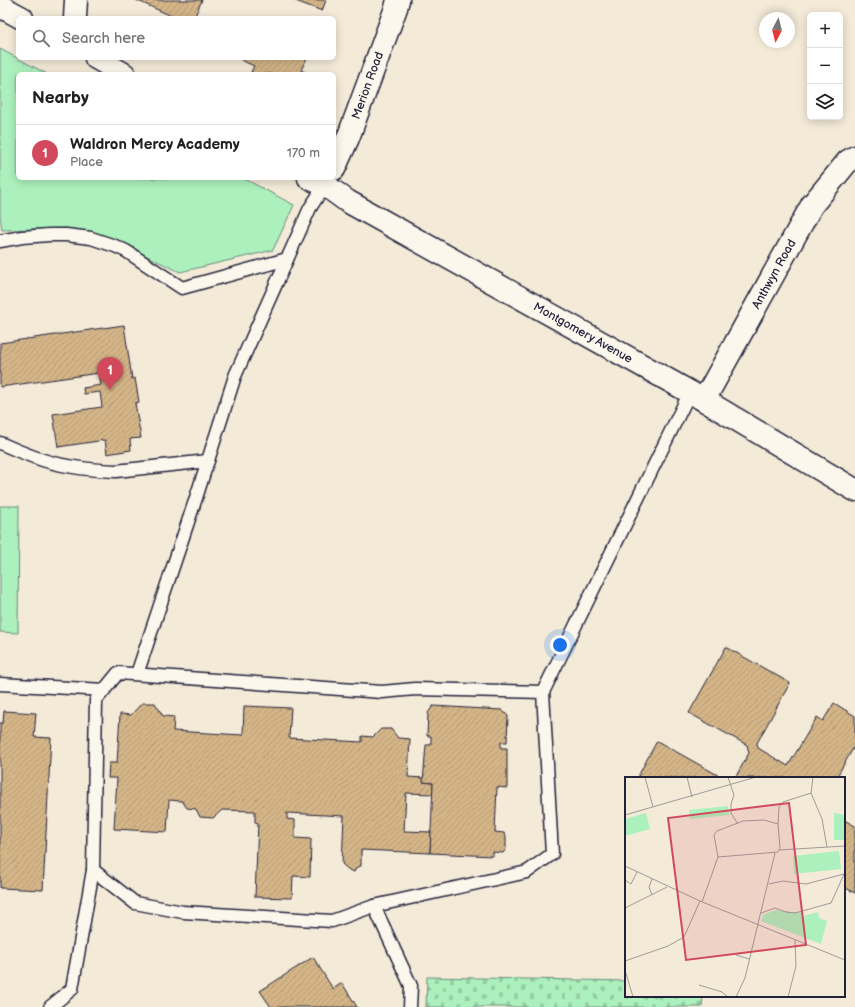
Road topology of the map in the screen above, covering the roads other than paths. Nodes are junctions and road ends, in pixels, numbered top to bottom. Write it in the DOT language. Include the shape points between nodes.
graph roads {
  1 [pos="76,0"];
  2 [pos="398,0"];
  3 [pos="0,6"];
  4 [pos="18,16"];
  5 [pos="74,16"];
  6 [pos="100,60"];
  7 [pos="120,72"];
  8 [pos="855,157"];
  9 [pos="336,158"];
  10 [pos="323,180"];
  11 [pos="326,180"];
  12 [pos="0,240"];
  13 [pos="287,259"];
  14 [pos="697,396"];
  15 [pos="0,443"];
  16 [pos="208,461"];
  17 [pos="855,490"];
  18 [pos="137,674"];
  19 [pos="0,684"];
  20 [pos="104,690"];
  21 [pos="543,692"];
  22 [pos="93,870"];
  23 [pos="374,906"];
  24 [pos="50,1007"];
  25 [pos="410,1007"];
  1 -- 5 [label="main road"];
  2 -- 9 [label="main road, Merion Road" via="348,138"];
  3 -- 4 [label="main road"];
  6 -- 7 [label="main road"];
  8 -- 14 [label="main road, Anthwyn Road" via="848,161 812,205"];
  10 -- 13 [label="lane"];
  11 -- 14 [label="main road, Montgomery Avenue" via="347,201"];
  12 -- 13 [label="lane" via="49,235 91,238 126,251 182,288"];
  13 -- 16 [label="lane" via="235,376"];
  14 -- 17 [label="main road, Montgomery Avenue"];
  14 -- 21 [label="lane"];
  15 -- 16 [label="lane" via="35,458 104,471"];
  16 -- 18 [label="lane"];
  18 -- 20 [label="lane" via="118,673"];
  18 -- 21 [label="lane" via="382,692 415,689"];
  19 -- 20 [label="lane"];
  20 -- 22 [label="lane" via="96,700"];
  21 -- 23 [label="lane" via="552,854 527,872"];
  22 -- 23 [label="lane" via="135,902 183,912 332,922"];
  22 -- 24 [label="lane" via="72,989"];
  23 -- 25 [label="lane" via="411,986"];
}
